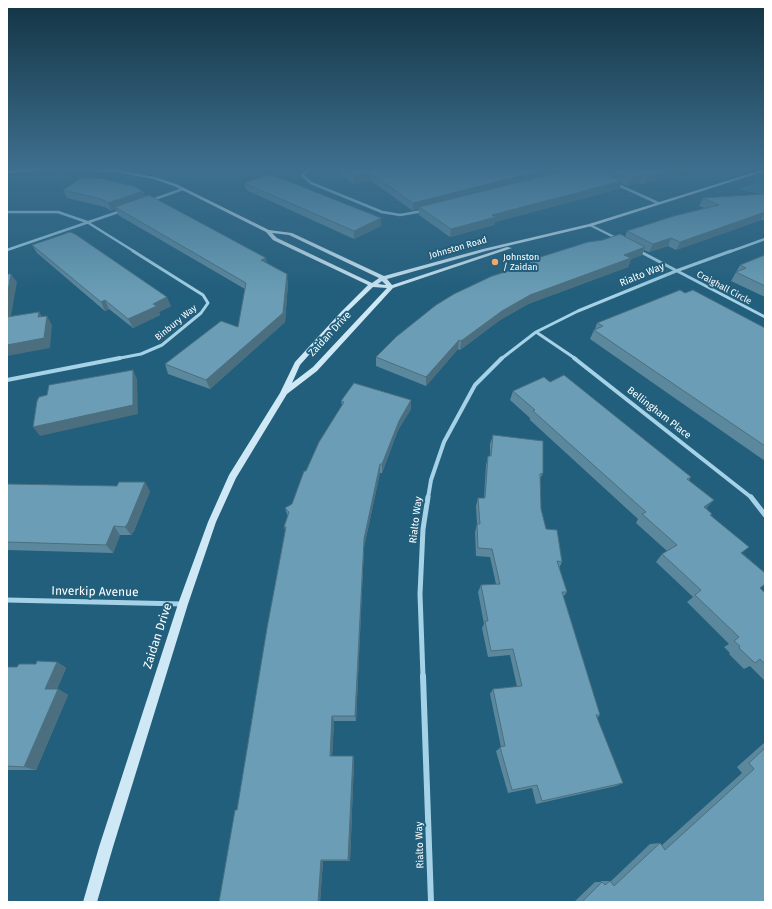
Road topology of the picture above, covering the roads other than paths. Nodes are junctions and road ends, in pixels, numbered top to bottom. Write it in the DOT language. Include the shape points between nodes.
graph roads {
  1 [pos="118,211"];
  2 [pos="229,211"];
  3 [pos="381,211"];
  4 [pos="419,211"];
  5 [pos="634,211"];
  6 [pos="7,212"];
  7 [pos="87,222"];
  8 [pos="590,225"];
  9 [pos="268,231"];
  10 [pos="538,237"];
  11 [pos="765,239"];
  12 [pos="618,240"];
  13 [pos="7,250"];
  14 [pos="638,250"];
  15 [pos="676,271"];
  16 [pos="383,278"];
  17 [pos="372,285"];
  18 [pos="391,288"];
  19 [pos="765,317"];
  20 [pos="536,332"];
  21 [pos="7,380"];
  22 [pos="284,393"];
  23 [pos="765,515"];
  24 [pos="7,600"];
  25 [pos="183,604"];
  26 [pos="90,902"];
  27 [pos="431,902"];
  1 -- 7 [label="street"];
  2 -- 9 [label="street, Johnston Road"];
  3 -- 4 [label="street" via="400,215"];
  5 -- 8 [label="street, Johnston Road"];
  6 -- 7 [label="street" via="58,212"];
  7 -- 13 [label="street"];
  7 -- 21 [label="street, Binbury Way" via="203,295 208,303 201,313 162,345 141,354"];
  8 -- 10 [label="street, Johnston Road"];
  8 -- 12 [label="street"];
  9 -- 16 [label="street, Johnston Road" via="290,234"];
  9 -- 17 [label="street, Johnston Road" via="275,239"];
  10 -- 16 [label="street, Johnston Road"];
  10 -- 18 [label="street, Johnston Road"];
  11 -- 15 [label="street, Craighall Circle"];
  14 -- 15 [label="street, Craighall Circle"];
  15 -- 19 [label="street, Craighall Circle"];
  15 -- 20 [label="street, Rialto Way" via="578,311"];
  16 -- 17 [label="street, Johnston Road"];
  16 -- 18 [label="street, Johnston Road"];
  17 -- 18 [label="street, Johnston Road"];
  17 -- 22 [label="street, Zaidan Drive" via="297,364"];
  18 -- 22 [label="street, Zaidan Drive" via="315,369"];
  20 -- 23 [label="street, Bellingham Place" via="564,350 720,471 751,496"];
  20 -- 27 [label="street, Rialto Way" via="503,356 475,385 444,442 431,480 422,529 420,594"];
  22 -- 25 [label="street, Zaidan Drive" via="232,477 212,522"];
  24 -- 25 [label="street, Inverkip Avenue"];
  25 -- 26 [label="street, Zaidan Drive"];
}
